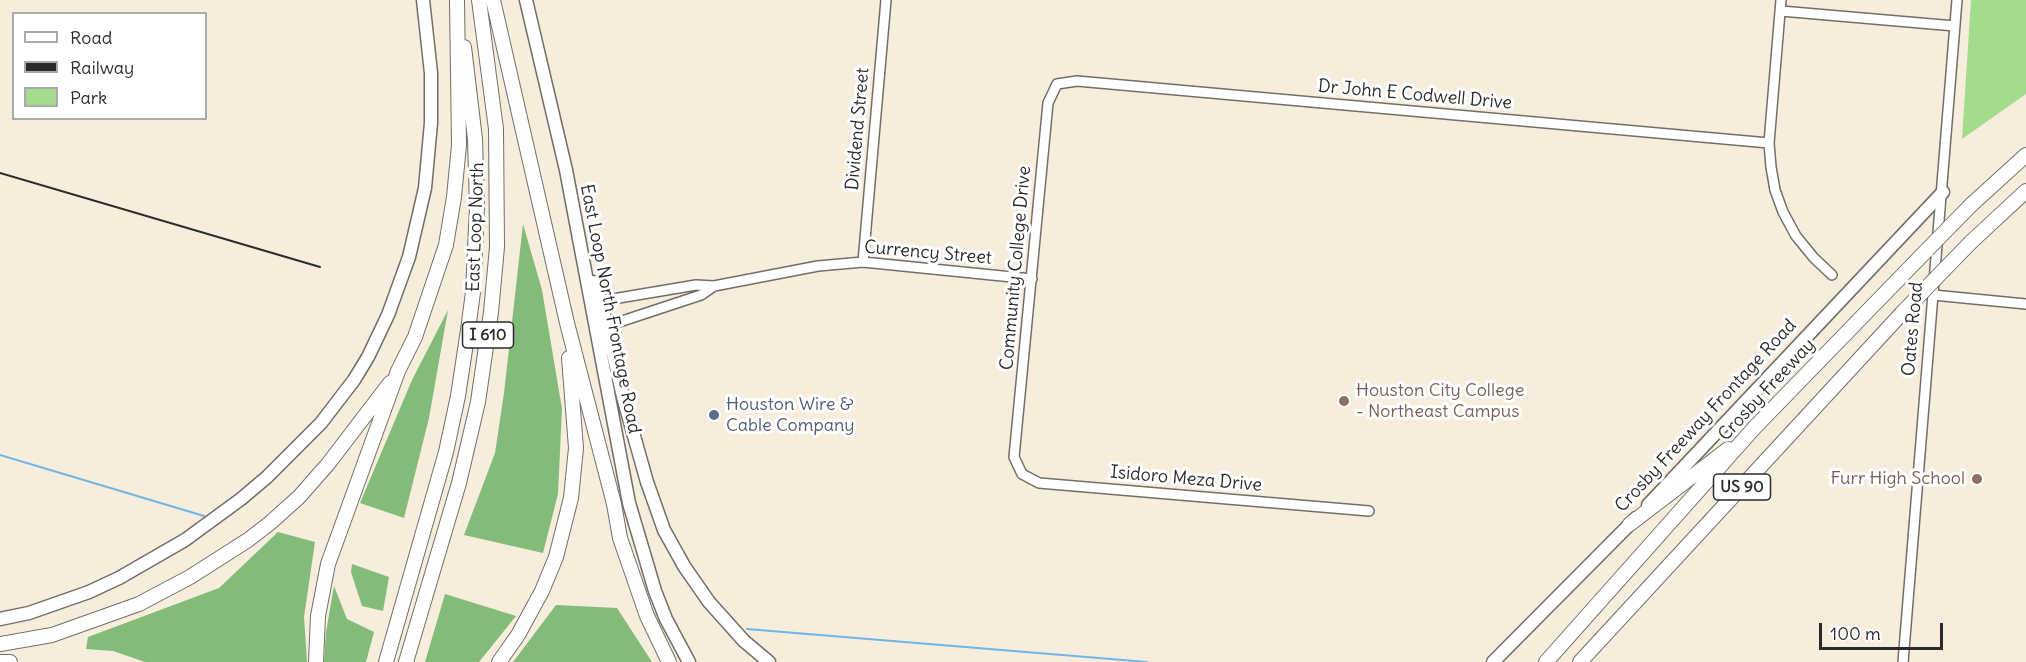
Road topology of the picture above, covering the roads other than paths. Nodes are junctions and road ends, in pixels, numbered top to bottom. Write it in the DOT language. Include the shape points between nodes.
graph roads {
  1 [pos="423,0"];
  2 [pos="457,0"];
  3 [pos="479,0"];
  4 [pos="493,0"];
  5 [pos="526,0"];
  6 [pos="886,0"];
  7 [pos="1781,0"];
  8 [pos="1957,0"];
  9 [pos="1780,11"];
  10 [pos="1955,26"];
  11 [pos="1057,84"];
  12 [pos="1769,144"];
  13 [pos="2026,155"];
  14 [pos="2026,191"];
  15 [pos="1943,192"];
  16 [pos="581,250"];
  17 [pos="863,262"];
  18 [pos="1832,275"];
  19 [pos="1032,279"];
  20 [pos="714,286"];
  21 [pos="661,292"];
  22 [pos="1933,295"];
  23 [pos="601,301"];
  24 [pos="2026,304"];
  25 [pos="664,307"];
  26 [pos="567,323"];
  27 [pos="607,326"];
  28 [pos="398,371"];
  29 [pos="1755,427"];
  30 [pos="1014,457"];
  31 [pos="1369,511"];
  32 [pos="1629,524"];
  33 [pos="0,619"];
  34 [pos="0,644"];
  35 [pos="316,656"];
  36 [pos="0,662"];
  37 [pos="10,662"];
  38 [pos="386,662"];
  39 [pos="406,662"];
  40 [pos="499,662"];
  41 [pos="669,662"];
  42 [pos="689,662"];
  43 [pos="770,662"];
  44 [pos="1493,662"];
  45 [pos="1546,662"];
  46 [pos="1580,662"];
  47 [pos="1903,662"];
  1 -- 33 [label="main road" via="431,73 431,123 417,228 388,315 354,380 321,423 258,484 203,528 89,592"];
  2 -- 28 [label="highway" via="459,145 454,198 446,245 415,337"];
  2 -- 38 [label="highway, East Loop North / I 610" via="475,139 473,292 446,452"];
  3 -- 39 [label="highway, East Loop North / I 610" via="496,129 497,247 491,312 478,402 459,483"];
  4 -- 26 [label="highway"];
  5 -- 16 [label="main road, East Loop North Frontage Road"];
  6 -- 17 [label="street, Dividend Street"];
  7 -- 9 [label="street"];
  8 -- 10 [label="street, Oates Road"];
  9 -- 10 [label="street"];
  9 -- 12 [label="street"];
  10 -- 15 [label="street, Oates Road"];
  11 -- 12 [label="street, Dr John E Codwell Drive" via="1077,81"];
  11 -- 19 [label="street, Community College Drive" via="1048,103"];
  12 -- 18 [label="street" via="1775,190 1783,212 1796,236"];
  13 -- 29 [label="highway, Crosby Freeway / US 90, bridge" via="1904,273"];
  14 -- 46 [label="highway, US 90, bridge" via="1903,312"];
  15 -- 22 [label="street, Oates Road"];
  15 -- 32 [label="main road, Crosby Freeway Frontage Road"];
  16 -- 23 [label="main road"];
  16 -- 42 [label="main road, East Loop North Frontage Road" via="629,503 668,622"];
  17 -- 19 [label="street, Currency Street"];
  17 -- 20 [label="street, Currency Street" via="818,266"];
  19 -- 30 [label="street, Community College Drive"];
  20 -- 21 [label="street, Currency Street" via="696,285"];
  20 -- 25 [label="street, Currency Street"];
  21 -- 23 [label="street, Currency Street"];
  21 -- 25 [label="street"];
  22 -- 24 [label="street"];
  22 -- 47 [label="street, Oates Road"];
  23 -- 27 [label="main road"];
  25 -- 27 [label="street, Currency Street"];
  26 -- 40 [label="highway" via="576,448 571,498 556,557 542,591"];
  26 -- 41 [label="highway" via="620,538 647,616"];
  27 -- 43 [label="main road" via="623,397 664,530 709,602 744,641"];
  28 -- 34 [label="highway" via="328,465 278,517 248,540 190,578 138,604 52,635"];
  28 -- 35 [label="highway" via="328,564 318,616"];
  29 -- 32 [label="highway"];
  29 -- 45 [label="highway, Crosby Freeway / US 90"];
  30 -- 31 [label="street, Isidoro Meza Drive" via="1022,474 1039,483"];
  32 -- 44 [label="main road, Crosby Freeway Frontage Road"];
  36 -- 37 [label="highway"];
}
